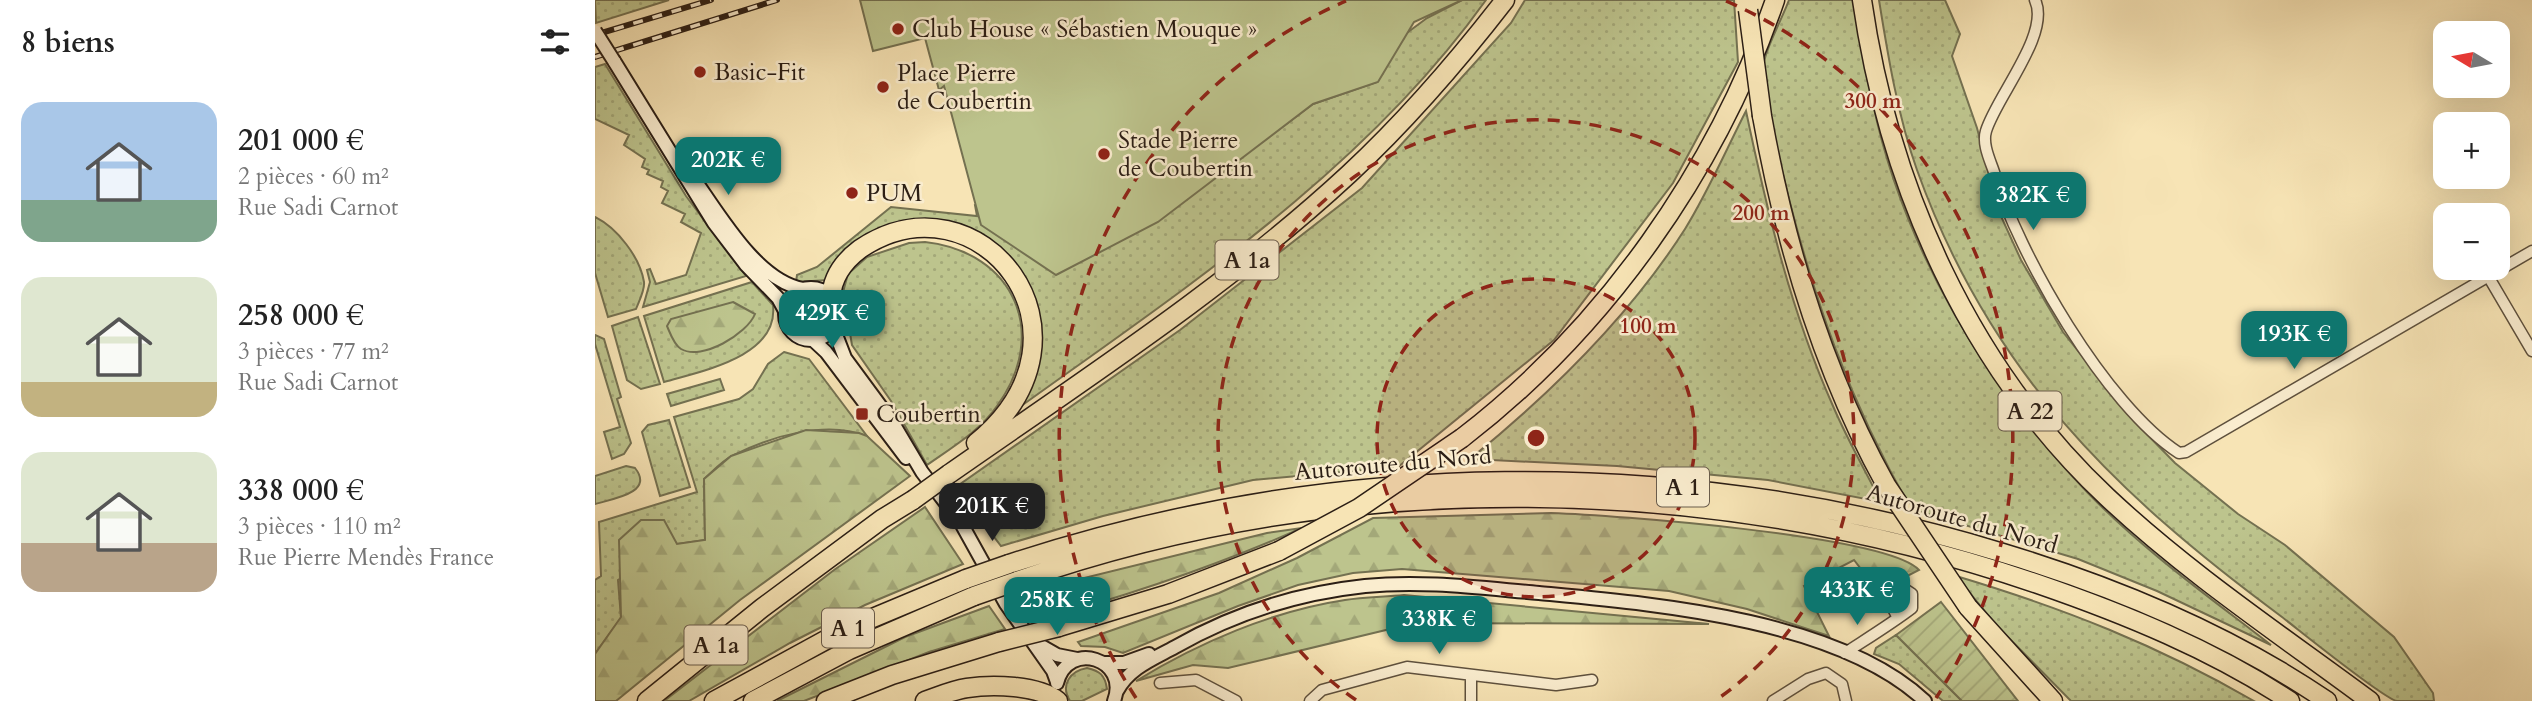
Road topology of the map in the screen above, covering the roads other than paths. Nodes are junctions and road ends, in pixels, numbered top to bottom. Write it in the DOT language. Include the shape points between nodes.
graph roads {
  1 [pos="1505,0"];
  2 [pos="1775,0"];
  3 [pos="1862,0"];
  4 [pos="2035,0"];
  5 [pos="1748,5"];
  6 [pos="595,32"];
  7 [pos="649,117"];
  8 [pos="2532,251"];
  9 [pos="2510,264"];
  10 [pos="2481,280"];
  11 [pos="2490,280"];
  12 [pos="803,289"];
  13 [pos="831,298"];
  14 [pos="785,311"];
  15 [pos="833,327"];
  16 [pos="812,339"];
  17 [pos="2532,351"];
  18 [pos="947,471"];
  19 [pos="922,472"];
  20 [pos="1898,618"];
  21 [pos="1030,639"];
  22 [pos="1186,640"];
  23 [pos="1845,653"];
  24 [pos="1077,659"];
  25 [pos="1104,663"];
  26 [pos="1471,677"];
  27 [pos="1592,680"];
  28 [pos="1057,682"];
  29 [pos="1160,683"];
  30 [pos="1115,696"];
  31 [pos="647,701"];
  32 [pos="714,701"];
  33 [pos="753,701"];
  34 [pos="826,701"];
  35 [pos="925,701"];
  36 [pos="1059,701"];
  37 [pos="1236,701"];
  38 [pos="1310,701"];
  39 [pos="1471,701"];
  40 [pos="1773,701"];
  41 [pos="1846,701"];
  42 [pos="1925,701"];
  43 [pos="2053,701"];
  44 [pos="2290,701"];
  45 [pos="2327,701"];
  46 [pos="2370,701"];
  1 -- 18 [label="highway, A 1a" via="1418,104 1320,200 1211,287"];
  2 -- 34 [label="highway, bridge" via="1732,103 1699,166 1655,233 1570,340 1462,438 1359,508 1279,551 1168,594 892,675"];
  3 -- 46 [label="highway, A 22" via="1887,122 1921,225 1971,324 2021,400 2073,462 2132,520"];
  4 -- 10 [label="street" via="2040,10 2036,25 1986,131 1985,145 2000,193 2014,231 2076,339 2145,422 2179,453"];
  5 -- 43 [label="highway, bridge" via="1762,116 1780,204 1808,307 1845,403 1886,485 1968,607"];
  6 -- 7 [label="main road, bridge"];
  7 -- 12 [label="main road" via="761,266 778,281"];
  7 -- 14 [label="main road" via="714,223"];
  8 -- 9 [label="street"];
  11 -- 17 [label="street"];
  12 -- 13 [label="main road" via="819,289"];
  12 -- 14 [label="main road" via="791,297"];
  13 -- 15 [label="main road" via="837,310"];
  13 -- 18 [label="highway" via="836,276 856,252 884,236 917,229 947,232 978,244 1019,283 1034,331 1026,380 997,424"];
  14 -- 16 [label="main road" via="792,332"];
  15 -- 16 [label="main road"];
  15 -- 19 [label="main road" via="845,358"];
  16 -- 19 [label="main road" via="827,352 900,451"];
  18 -- 31 [label="highway, A 1a, bridge" via="744,622"];
  19 -- 21 [label="main road" via="961,523"];
  20 -- 23 [label="street"];
  21 -- 24 [label="main road" via="1052,653"];
  21 -- 28 [label="main road"];
  22 -- 23 [label="main road" via="1255,611 1310,596 1365,586 1420,584 1699,611"];
  22 -- 25 [label="main road" via="1124,663"];
  22 -- 30 [label="main road" via="1132,671"];
  23 -- 42 [label="main road" via="1895,677"];
  24 -- 25 [label="main road" via="1090,657"];
  24 -- 28 [label="main road" via="1062,670"];
  25 -- 30 [label="main road" via="1115,677"];
  26 -- 27 [label="street" via="1556,685"];
  26 -- 38 [label="street" via="1403,667 1322,691"];
  26 -- 39 [label="street"];
  28 -- 36 [label="main road"];
  29 -- 37 [label="street" via="1196,680"];
  32 -- 45 [label="highway, Autoroute du Nord / A 1, bridge" via="844,630 966,579 1101,536 1184,516 1347,489 1517,479 1702,489 1861,515 2025,560 2123,596 2260,661"];
  33 -- 44 [label="highway, Autoroute du Nord / A 1, bridge" via="849,650 974,596 1175,537 1346,508 1493,498 1659,503 1752,514 1928,550 2158,631"];
  35 -- 36 [label="highway" via="977,687 1037,692"];
  40 -- 41 [label="street" via="1821,674 1830,674 1842,684"];
}
